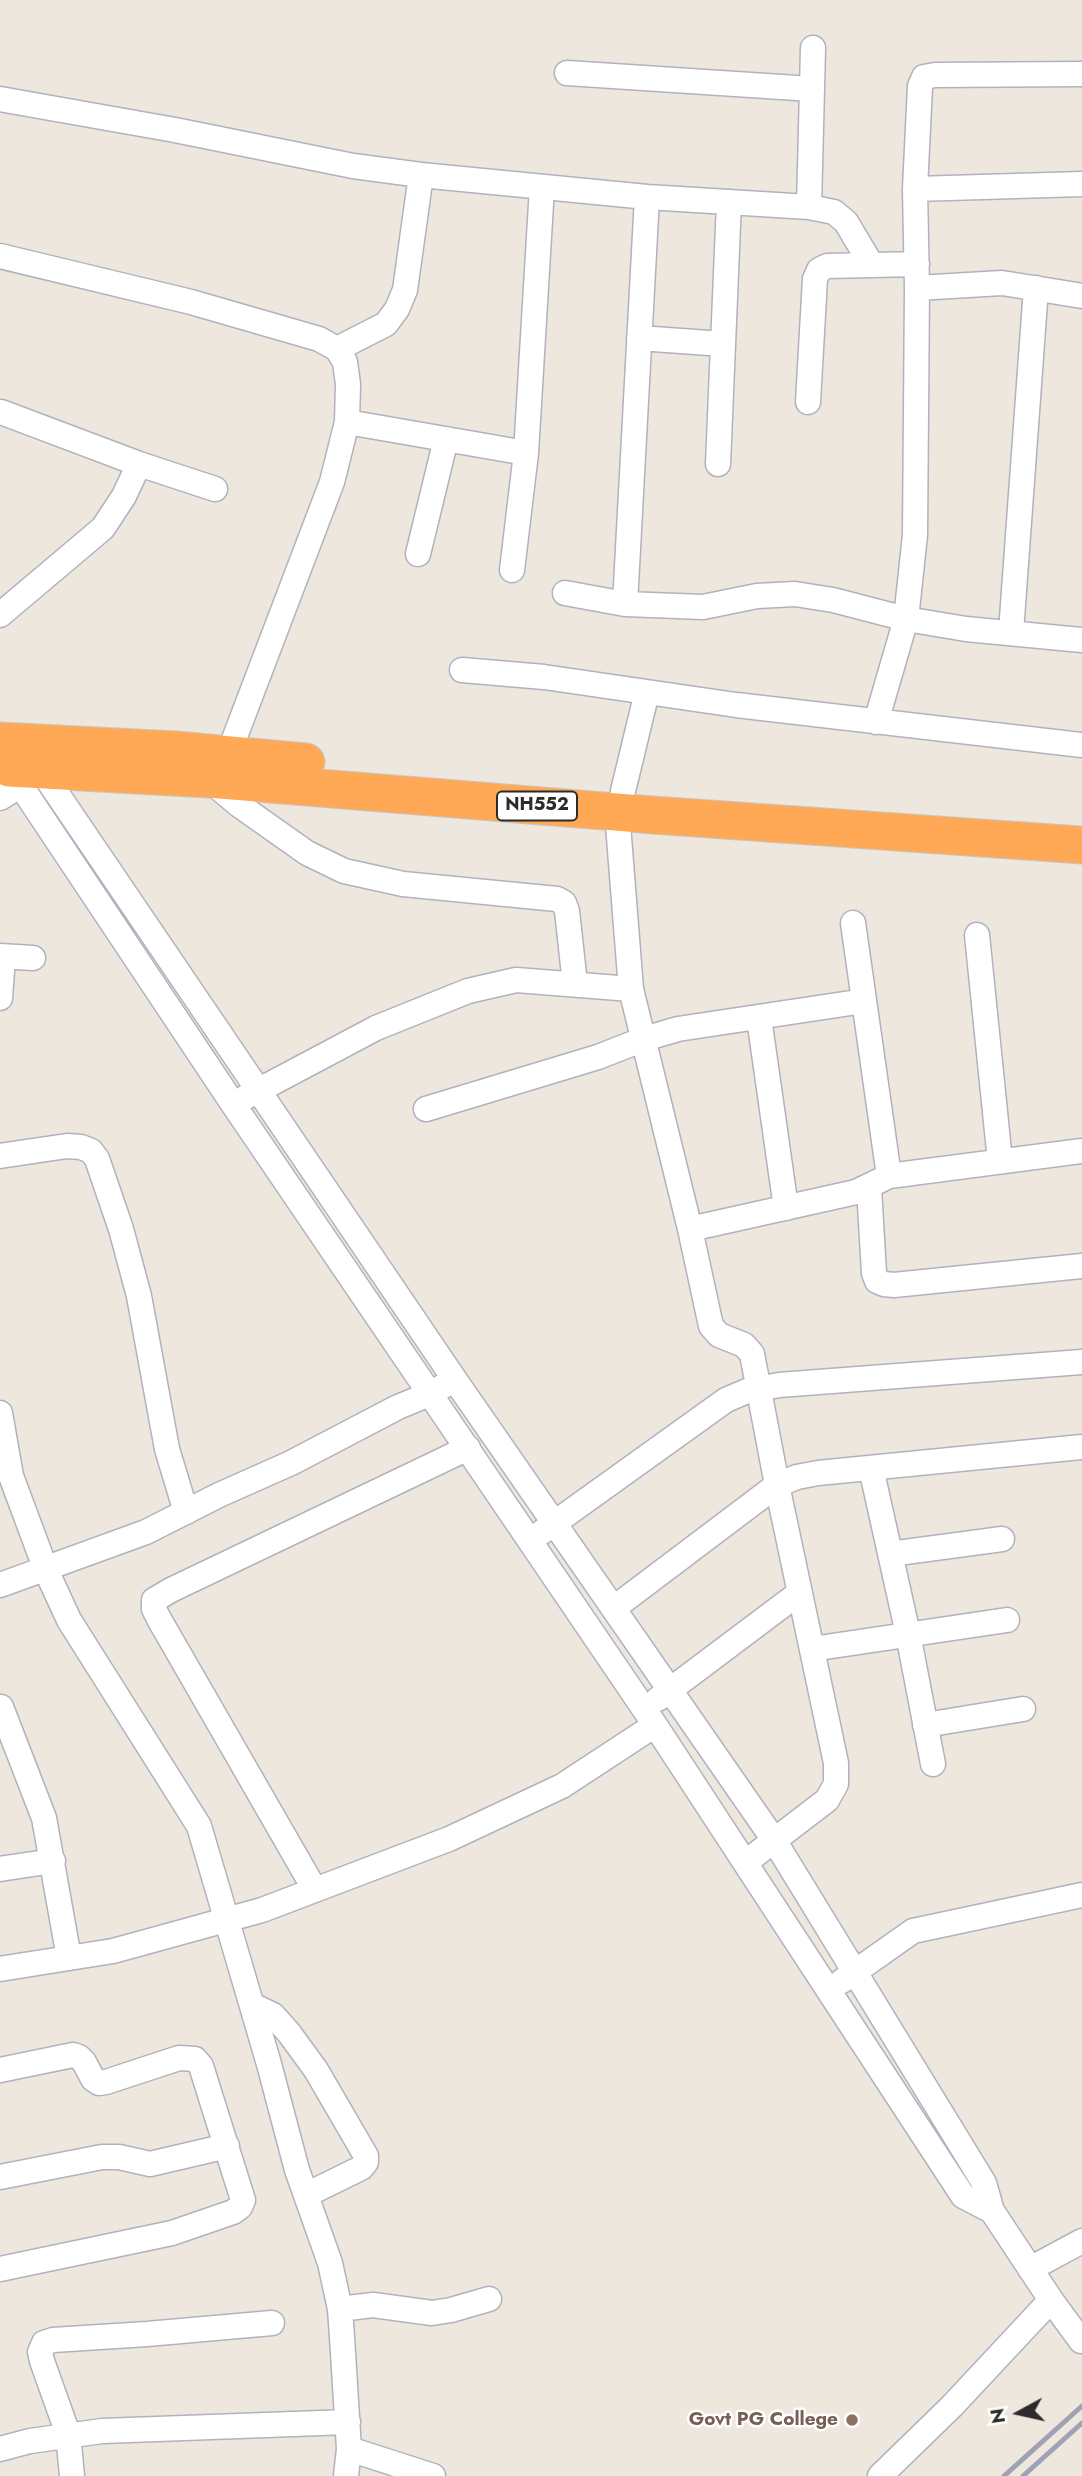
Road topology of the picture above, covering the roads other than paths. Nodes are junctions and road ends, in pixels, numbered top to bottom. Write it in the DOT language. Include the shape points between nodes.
graph roads {
  1 [pos="813,48"];
  2 [pos="567,72"];
  3 [pos="1082,74"];
  4 [pos="812,89"];
  5 [pos="0,99"];
  6 [pos="421,176"];
  7 [pos="1082,184"];
  8 [pos="542,187"];
  9 [pos="915,189"];
  10 [pos="647,197"];
  11 [pos="729,202"];
  12 [pos="809,207"];
  13 [pos="0,256"];
  14 [pos="871,264"];
  15 [pos="917,276"];
  16 [pos="1036,288"];
  17 [pos="1082,296"];
  18 [pos="639,338"];
  19 [pos="723,344"];
  20 [pos="337,349"];
  21 [pos="808,402"];
  22 [pos="1,412"];
  23 [pos="346,422"];
  24 [pos="446,439"];
  25 [pos="526,453"];
  26 [pos="139,464"];
  27 [pos="718,464"];
  28 [pos="215,489"];
  29 [pos="418,554"];
  30 [pos="512,570"];
  31 [pos="565,593"];
  32 [pos="625,604"];
  33 [pos="0,615"];
  34 [pos="906,619"];
  35 [pos="1012,632"];
  36 [pos="1082,640"];
  37 [pos="462,670"];
  38 [pos="647,692"];
  39 [pos="0,710"];
  40 [pos="876,722"];
  41 [pos="1082,745"];
  42 [pos="13,765"];
  43 [pos="218,767"];
  44 [pos="620,802"];
  45 [pos="1082,823"];
  46 [pos="1082,845"];
  47 [pos="853,923"];
  48 [pos="977,935"];
  49 [pos="1,956"];
  50 [pos="33,958"];
  51 [pos="575,984"];
  52 [pos="631,989"];
  53 [pos="0,998"];
  54 [pos="864,1001"];
  55 [pos="759,1018"];
  56 [pos="644,1039"];
  57 [pos="258,1091"];
  58 [pos="233,1104"];
  59 [pos="426,1110"];
  60 [pos="1082,1151"];
  61 [pos="0,1156"];
  62 [pos="1000,1161"];
  63 [pos="879,1182"];
  64 [pos="786,1208"];
  65 [pos="690,1229"];
  66 [pos="1082,1266"];
  67 [pos="1082,1362"];
  68 [pos="455,1380"];
  69 [pos="760,1388"];
  70 [pos="432,1393"];
  71 [pos="0,1413"];
  72 [pos="1082,1447"];
  73 [pos="468,1448"];
  74 [pos="872,1468"];
  75 [pos="5,1477"];
  76 [pos="777,1485"];
  77 [pos="186,1512"];
  78 [pos="553,1524"];
  79 [pos="1002,1539"];
  80 [pos="530,1540"];
  81 [pos="890,1554"];
  82 [pos="46,1570"];
  83 [pos="0,1585"];
  84 [pos="799,1593"];
  85 [pos="614,1608"];
  86 [pos="1007,1620"];
  87 [pos="908,1634"];
  88 [pos="812,1649"];
  89 [pos="671,1690"];
  90 [pos="1,1707"];
  91 [pos="1023,1709"];
  92 [pos="649,1717"];
  93 [pos="925,1725"];
  94 [pos="933,1764"];
  95 [pos="774,1840"];
  96 [pos="53,1861"];
  97 [pos="746,1861"];
  98 [pos="0,1869"];
  99 [pos="315,1890"];
  100 [pos="1082,1895"];
  101 [pos="227,1920"];
  102 [pos="69,1958"];
  103 [pos="0,1969"];
  104 [pos="854,1973"];
  105 [pos="830,1990"];
  106 [pos="252,2006"];
  107 [pos="0,2070"];
  108 [pos="227,2146"];
  109 [pos="0,2177"];
  110 [pos="306,2195"];
  111 [pos="992,2210"];
  112 [pos="1082,2241"];
  113 [pos="0,2269"];
  114 [pos="1030,2269"];
  115 [pos="489,2299"];
  116 [pos="1051,2301"];
  117 [pos="340,2309"];
  118 [pos="272,2323"];
  119 [pos="1081,2341"];
  120 [pos="348,2422"];
  121 [pos="68,2434"];
  122 [pos="0,2449"];
  123 [pos="349,2449"];
  124 [pos="72,2476"];
  125 [pos="346,2476"];
  126 [pos="433,2476"];
  127 [pos="880,2476"];
  1 -- 4 [label="street"];
  2 -- 4 [label="street"];
  3 -- 9 [label="street" via="924,77"];
  4 -- 12 [label="street"];
  5 -- 6 [label="street"];
  6 -- 8 [label="street"];
  6 -- 20 [label="street" via="405,290 397,309 386,324"];
  7 -- 9 [label="street"];
  8 -- 10 [label="street"];
  8 -- 25 [label="street"];
  9 -- 15 [label="street"];
  10 -- 11 [label="street"];
  10 -- 18 [label="street"];
  11 -- 12 [label="street"];
  11 -- 19 [label="street"];
  12 -- 14 [label="street" via="834,212 846,222"];
  13 -- 20 [label="street" via="191,302 319,339"];
  14 -- 15 [label="street"];
  14 -- 21 [label="street" via="827,266 818,271"];
  15 -- 16 [label="street"];
  15 -- 34 [label="street" via="915,535"];
  16 -- 17 [label="street"];
  16 -- 35 [label="street"];
  18 -- 19 [label="street"];
  18 -- 32 [label="street"];
  19 -- 27 [label="street"];
  20 -- 23 [label="street" via="345,362 348,384"];
  22 -- 26 [label="street"];
  23 -- 24 [label="street"];
  23 -- 43 [label="street" via="332,482"];
  24 -- 25 [label="street"];
  24 -- 29 [label="street"];
  25 -- 30 [label="street"];
  26 -- 28 [label="street"];
  26 -- 33 [label="street" via="103,528"];
  31 -- 32 [label="street"];
  32 -- 34 [label="street" via="703,607 795,594"];
  34 -- 35 [label="street"];
  34 -- 40 [label="street"];
  35 -- 36 [label="street"];
  37 -- 38 [label="street"];
  38 -- 40 [label="street"];
  38 -- 44 [label="street"];
  39 -- 42 [label="highway"];
  40 -- 41 [label="street"];
  42 -- 43 [label="highway, NH552"];
  42 -- 57 [label="street"];
  42 -- 58 [label="street"];
  43 -- 44 [label="highway, NH552"];
  43 -- 51 [label="street" via="239,805 307,853 344,870 402,884 564,903"];
  44 -- 45 [label="highway, NH552"];
  44 -- 46 [label="highway, NH552"];
  44 -- 52 [label="street"];
  47 -- 54 [label="street"];
  48 -- 62 [label="street"];
  49 -- 50 [label="street"];
  49 -- 53 [label="street"];
  51 -- 52 [label="street"];
  51 -- 57 [label="street" via="516,980 468,992 376,1028"];
  52 -- 56 [label="street"];
  54 -- 55 [label="street"];
  54 -- 63 [label="street"];
  55 -- 56 [label="street" via="678,1029"];
  55 -- 64 [label="street"];
  56 -- 59 [label="street"];
  56 -- 65 [label="street"];
  57 -- 58 [label="street"];
  57 -- 68 [label="street"];
  58 -- 70 [label="street"];
  60 -- 62 [label="street"];
  61 -- 77 [label="street" via="67,1146 91,1151 97,1159 139,1296 167,1448"];
  62 -- 63 [label="street"];
  63 -- 64 [label="street"];
  63 -- 66 [label="street" via="874,1273 884,1284"];
  64 -- 65 [label="street"];
  65 -- 69 [label="street" via="711,1326 752,1354"];
  67 -- 69 [label="street"];
  68 -- 70 [label="street"];
  68 -- 78 [label="street"];
  69 -- 76 [label="street"];
  69 -- 78 [label="street" via="726,1400"];
  70 -- 73 [label="street"];
  70 -- 77 [label="street"];
  71 -- 75 [label="street"];
  72 -- 74 [label="street"];
  73 -- 80 [label="street"];
  73 -- 99 [label="street" via="154,1600 159,1619"];
  74 -- 76 [label="street" via="818,1473"];
  74 -- 81 [label="street"];
  75 -- 82 [label="street"];
  76 -- 84 [label="street"];
  76 -- 85 [label="street"];
  77 -- 82 [label="street"];
  78 -- 80 [label="street"];
  78 -- 85 [label="street"];
  79 -- 81 [label="street"];
  80 -- 92 [label="street"];
  81 -- 87 [label="street"];
  82 -- 83 [label="street"];
  82 -- 101 [label="street" via="106,1682 199,1826"];
  84 -- 88 [label="street"];
  84 -- 89 [label="street"];
  85 -- 89 [label="street"];
  86 -- 87 [label="street"];
  87 -- 88 [label="street"];
  87 -- 93 [label="street"];
  88 -- 95 [label="street" via="836,1763 836,1784 827,1800"];
  89 -- 92 [label="street"];
  89 -- 95 [label="street"];
  90 -- 96 [label="street" via="44,1818"];
  91 -- 93 [label="street"];
  92 -- 97 [label="street"];
  92 -- 99 [label="street" via="562,1786 449,1839"];
  93 -- 94 [label="street"];
  95 -- 97 [label="street"];
  95 -- 104 [label="street"];
  96 -- 98 [label="street"];
  96 -- 102 [label="street"];
  97 -- 105 [label="street"];
  99 -- 101 [label="street"];
  100 -- 104 [label="street" via="913,1931"];
  101 -- 102 [label="street"];
  101 -- 106 [label="street"];
  102 -- 103 [label="street"];
  104 -- 105 [label="street"];
  104 -- 111 [label="street" via="984,2183"];
  105 -- 111 [label="street" via="963,2196"];
  106 -- 110 [label="street"];
  106 -- 110 [label="street" via="272,2015 289,2033 366,2156 361,2168"];
  107 -- 108 [label="street" via="73,2055 99,2083 179,2058 195,2059"];
  108 -- 109 [label="street" via="150,2164 102,2157"];
  108 -- 113 [label="street" via="243,2200 233,2212 172,2233"];
  110 -- 117 [label="street" via="330,2263"];
  111 -- 114 [label="street"];
  112 -- 114 [label="street"];
  114 -- 116 [label="street"];
  115 -- 117 [label="street" via="432,2313 373,2305"];
  116 -- 119 [label="street"];
  116 -- 127 [label="street"];
  117 -- 120 [label="street"];
  118 -- 121 [label="street" via="44,2343 42,2361"];
  120 -- 121 [label="street"];
  120 -- 123 [label="street"];
  121 -- 122 [label="street"];
  121 -- 124 [label="street"];
  123 -- 125 [label="street"];
  123 -- 126 [label="street"];
}
